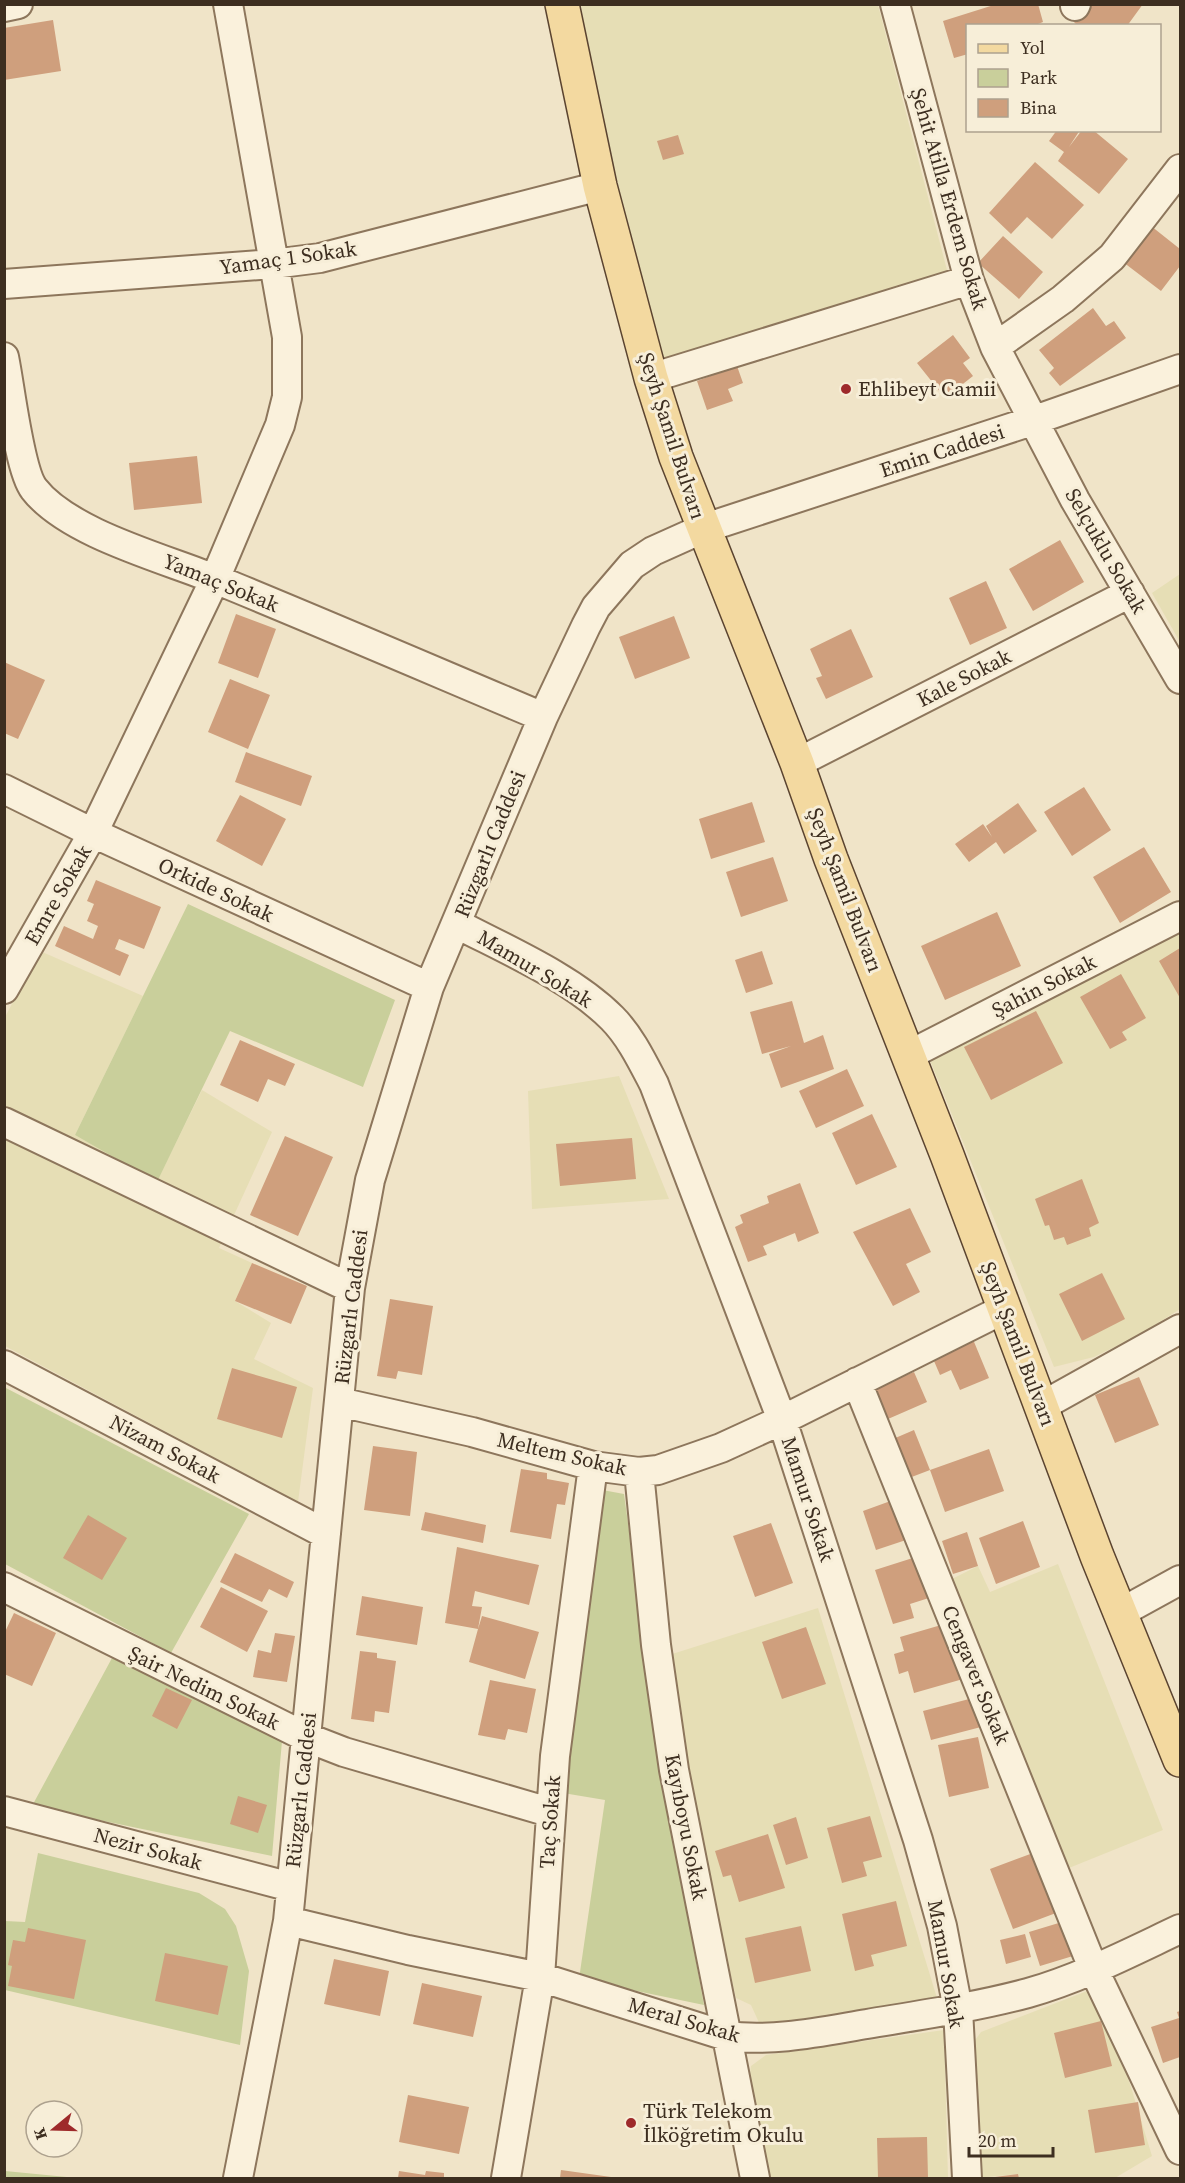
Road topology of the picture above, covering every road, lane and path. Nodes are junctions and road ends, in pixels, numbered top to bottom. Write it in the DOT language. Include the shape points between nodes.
graph roads {
  1 [pos="18,4"];
  2 [pos="228,4"];
  3 [pos="562,4"];
  4 [pos="895,4"];
  5 [pos="4,7"];
  6 [pos="1180,170"];
  7 [pos="600,186"];
  8 [pos="273,264"];
  9 [pos="969,280"];
  10 [pos="4,284"];
  11 [pos="995,347"];
  12 [pos="4,357"];
  13 [pos="1180,369"];
  14 [pos="651,378"];
  15 [pos="1032,422"];
  16 [pos="13,467"];
  17 [pos="702,529"];
  18 [pos="215,579"];
  19 [pos="1130,593"];
  20 [pos="1180,679"];
  21 [pos="543,717"];
  22 [pos="797,763"];
  23 [pos="4,789"];
  24 [pos="93,833"];
  25 [pos="1180,916"];
  26 [pos="457,924"];
  27 [pos="429,987"];
  28 [pos="4,989"];
  29 [pos="907,1056"];
  30 [pos="4,1122"];
  31 [pos="350,1288"];
  32 [pos="1004,1309"];
  33 [pos="1180,1329"];
  34 [pos="4,1365"];
  35 [pos="857,1382"];
  36 [pos="339,1402"];
  37 [pos="1042,1406"];
  38 [pos="782,1420"];
  39 [pos="593,1466"];
  40 [pos="639,1472"];
  41 [pos="326,1534"];
  42 [pos="1180,1580"];
  43 [pos="4,1587"];
  44 [pos="1120,1613"];
  45 [pos="308,1738"];
  46 [pos="1180,1760"];
  47 [pos="4,1811"];
  48 [pos="549,1812"];
  49 [pos="291,1887"];
  50 [pos="288,1921"];
  51 [pos="1180,1929"];
  52 [pos="1093,1968"];
  53 [pos="540,1977"];
  54 [pos="958,2009"];
  55 [pos="726,2036"];
  56 [pos="1180,2150"];
  57 [pos="238,2178"];
  58 [pos="506,2178"];
  59 [pos="755,2178"];
  60 [pos="967,2178"];
  1 -- 5 [label="street"];
  2 -- 8 [label="street, Emre Sokak"];
  3 -- 7 [label="main road, Şeyh Şamil Bulvarı"];
  4 -- 9 [label="street, Şehit Atilla Erdem Sokak"];
  6 -- 11 [label="street" via="1112,257 1063,299"];
  7 -- 8 [label="street, Yamaç 1 Sokak" via="344,253"];
  7 -- 14 [label="main road, Şeyh Şamil Bulvarı"];
  8 -- 10 [label="street, Yamaç 1 Sokak"];
  8 -- 18 [label="street, Emre Sokak" via="287,337 287,397 280,425"];
  9 -- 11 [label="street, Şehit Atilla Erdem Sokak"];
  9 -- 14 [label="street"];
  11 -- 15 [label="street, Şehit Atilla Erdem Sokak"];
  12 -- 16 [label="street, Yamaç Sokak"];
  13 -- 15 [label="street, Emin Caddesi"];
  14 -- 17 [label="main road, Şeyh Şamil Bulvarı"];
  15 -- 17 [label="street, Emin Caddesi"];
  15 -- 19 [label="street, Selçuklu Sokak"];
  16 -- 18 [label="street, Yamaç Sokak" via="49,506 75,524"];
  17 -- 21 [label="street, Rüzgarlı Caddesi" via="653,551 615,583 596,607"];
  17 -- 22 [label="main road, Şeyh Şamil Bulvarı"];
  18 -- 21 [label="street, Yamaç Sokak"];
  18 -- 24 [label="street, Emre Sokak"];
  19 -- 20 [label="street, Selçuklu Sokak"];
  19 -- 22 [label="street, Kale Sokak"];
  21 -- 26 [label="street, Rüzgarlı Caddesi"];
  22 -- 29 [label="main road, Şeyh Şamil Bulvarı"];
  23 -- 24 [label="street, Orkide Sokak"];
  24 -- 27 [label="street, Orkide Sokak"];
  24 -- 28 [label="street, Emre Sokak"];
  25 -- 29 [label="street, Şahin Sokak"];
  26 -- 27 [label="street, Rüzgarlı Caddesi"];
  26 -- 38 [label="street, Mamur Sokak" via="574,988 625,1033 654,1084"];
  27 -- 31 [label="street, Rüzgarlı Caddesi" via="370,1180"];
  29 -- 32 [label="main road, Şeyh Şamil Bulvarı"];
  30 -- 31 [label="street"];
  31 -- 36 [label="street, Rüzgarlı Caddesi"];
  32 -- 35 [label="street, Meltem Sokak"];
  32 -- 37 [label="main road, Şeyh Şamil Bulvarı"];
  33 -- 37 [label="street"];
  34 -- 41 [label="street, Nizam Sokak"];
  35 -- 38 [label="street, Meltem Sokak"];
  35 -- 52 [label="street, Cengaver Sokak"];
  36 -- 39 [label="street, Meltem Sokak" via="472,1432"];
  36 -- 41 [label="street, Rüzgarlı Caddesi"];
  37 -- 44 [label="main road, Şeyh Şamil Bulvarı"];
  38 -- 40 [label="street, Meltem Sokak" via="692,1460"];
  38 -- 54 [label="street, Mamur Sokak" via="918,1840 942,1926"];
  39 -- 40 [label="street, Meltem Sokak"];
  39 -- 48 [label="street, Taç Sokak"];
  40 -- 55 [label="street, Kayıboyu Sokak" via="656,1645 674,1770"];
  41 -- 45 [label="street, Rüzgarlı Caddesi"];
  42 -- 44 [label="street"];
  43 -- 45 [label="street, Şair Nedim Sokak"];
  44 -- 46 [label="main road, Şeyh Şamil Bulvarı"];
  45 -- 48 [label="street, Şair Nedim Sokak"];
  45 -- 49 [label="street, Rüzgarlı Caddesi"];
  47 -- 49 [label="street, Nezir Sokak"];
  48 -- 53 [label="street, Taç Sokak"];
  49 -- 50 [label="street, Rüzgarlı Caddesi"];
  50 -- 53 [label="street, Meral Sokak"];
  50 -- 57 [label="street, Rüzgarlı Caddesi"];
  51 -- 52 [label="street, Meral Sokak"];
  52 -- 54 [label="street, Meral Sokak" via="1028,1993"];
  52 -- 56 [label="street, Cengaver Sokak"];
  53 -- 55 [label="street, Meral Sokak"];
  53 -- 58 [label="street, Taç Sokak"];
  54 -- 55 [label="street, Meral Sokak" via="797,2036"];
  54 -- 60 [label="street, Mamur Sokak"];
  55 -- 59 [label="street, Kayıboyu Sokak"];
}
